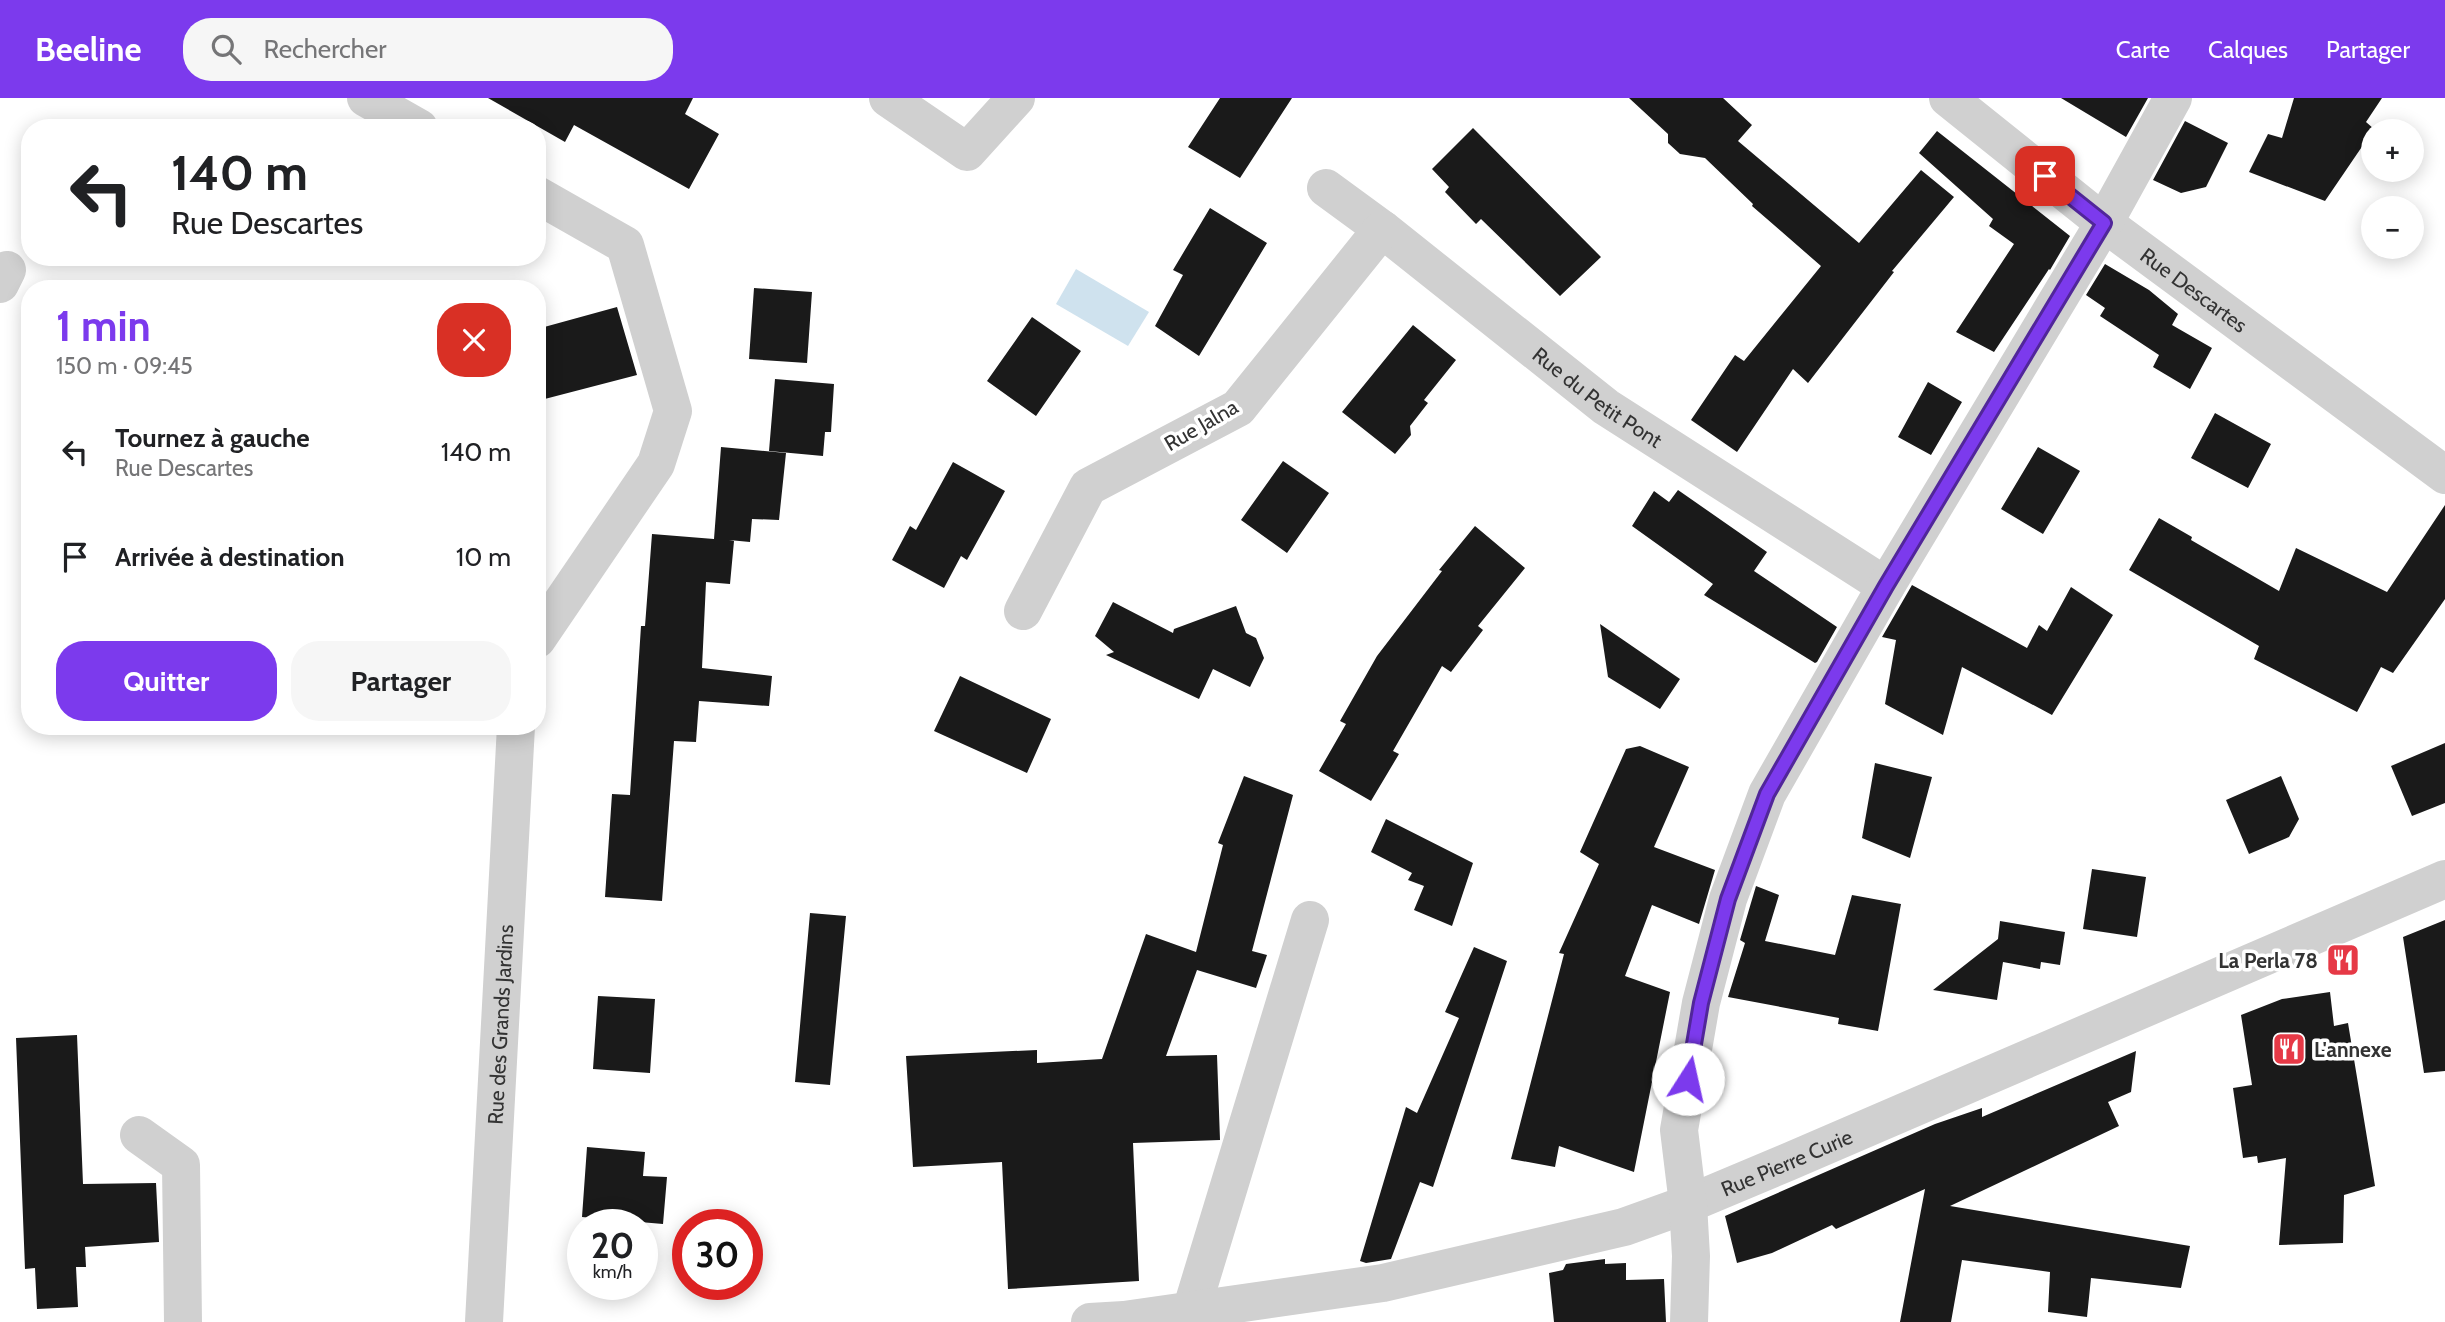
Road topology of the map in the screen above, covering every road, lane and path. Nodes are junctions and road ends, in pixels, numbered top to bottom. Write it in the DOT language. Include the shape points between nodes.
graph roads {
  1 [pos="366,98"];
  2 [pos="888,98"];
  3 [pos="1016,98"];
  4 [pos="1948,98"];
  5 [pos="2173,98"];
  6 [pos="403,119"];
  7 [pos="1326,188"];
  8 [pos="546,200"];
  9 [pos="2104,223"];
  10 [pos="1382,229"];
  11 [pos="2445,475"];
  12 [pos="1886,586"];
  13 [pos="1023,611"];
  14 [pos="546,626"];
  15 [pos="516,735"];
  16 [pos="2445,878"];
  17 [pos="1310,920"];
  18 [pos="139,1135"];
  19 [pos="1688,1204"];
  20 [pos="1191,1311"];
  21 [pos="183,1322"];
  22 [pos="484,1322"];
  23 [pos="1090,1322"];
  24 [pos="1689,1322"];
  1 -- 6 [label="street"];
  2 -- 3 [label="street" via="967,152"];
  4 -- 9 [label="street, Rue Descartes"];
  5 -- 9 [label="street"];
  7 -- 10 [label="street, Rue du Petit Pont"];
  8 -- 14 [label="street" via="625,245 673,411 656,464"];
  9 -- 11 [label="street, Rue Descartes"];
  9 -- 12 [label="street"];
  10 -- 12 [label="street, Rue du Petit Pont" via="1606,407"];
  10 -- 13 [label="street, Rue Jalna" via="1238,408 1088,487"];
  12 -- 19 [label="street" via="1767,794 1728,899 1701,1003 1679,1130"];
  15 -- 22 [label="street, Rue des Grands Jardins"];
  16 -- 19 [label="street, Rue Pierre Curie"];
  17 -- 20 [label="street"];
  18 -- 21 [label="street" via="181,1165"];
  19 -- 20 [label="street, Rue Pierre Curie" via="1624,1227 1383,1283"];
  19 -- 24 [label="street"];
  20 -- 23 [label="street, Rue Pierre Curie"];
}
